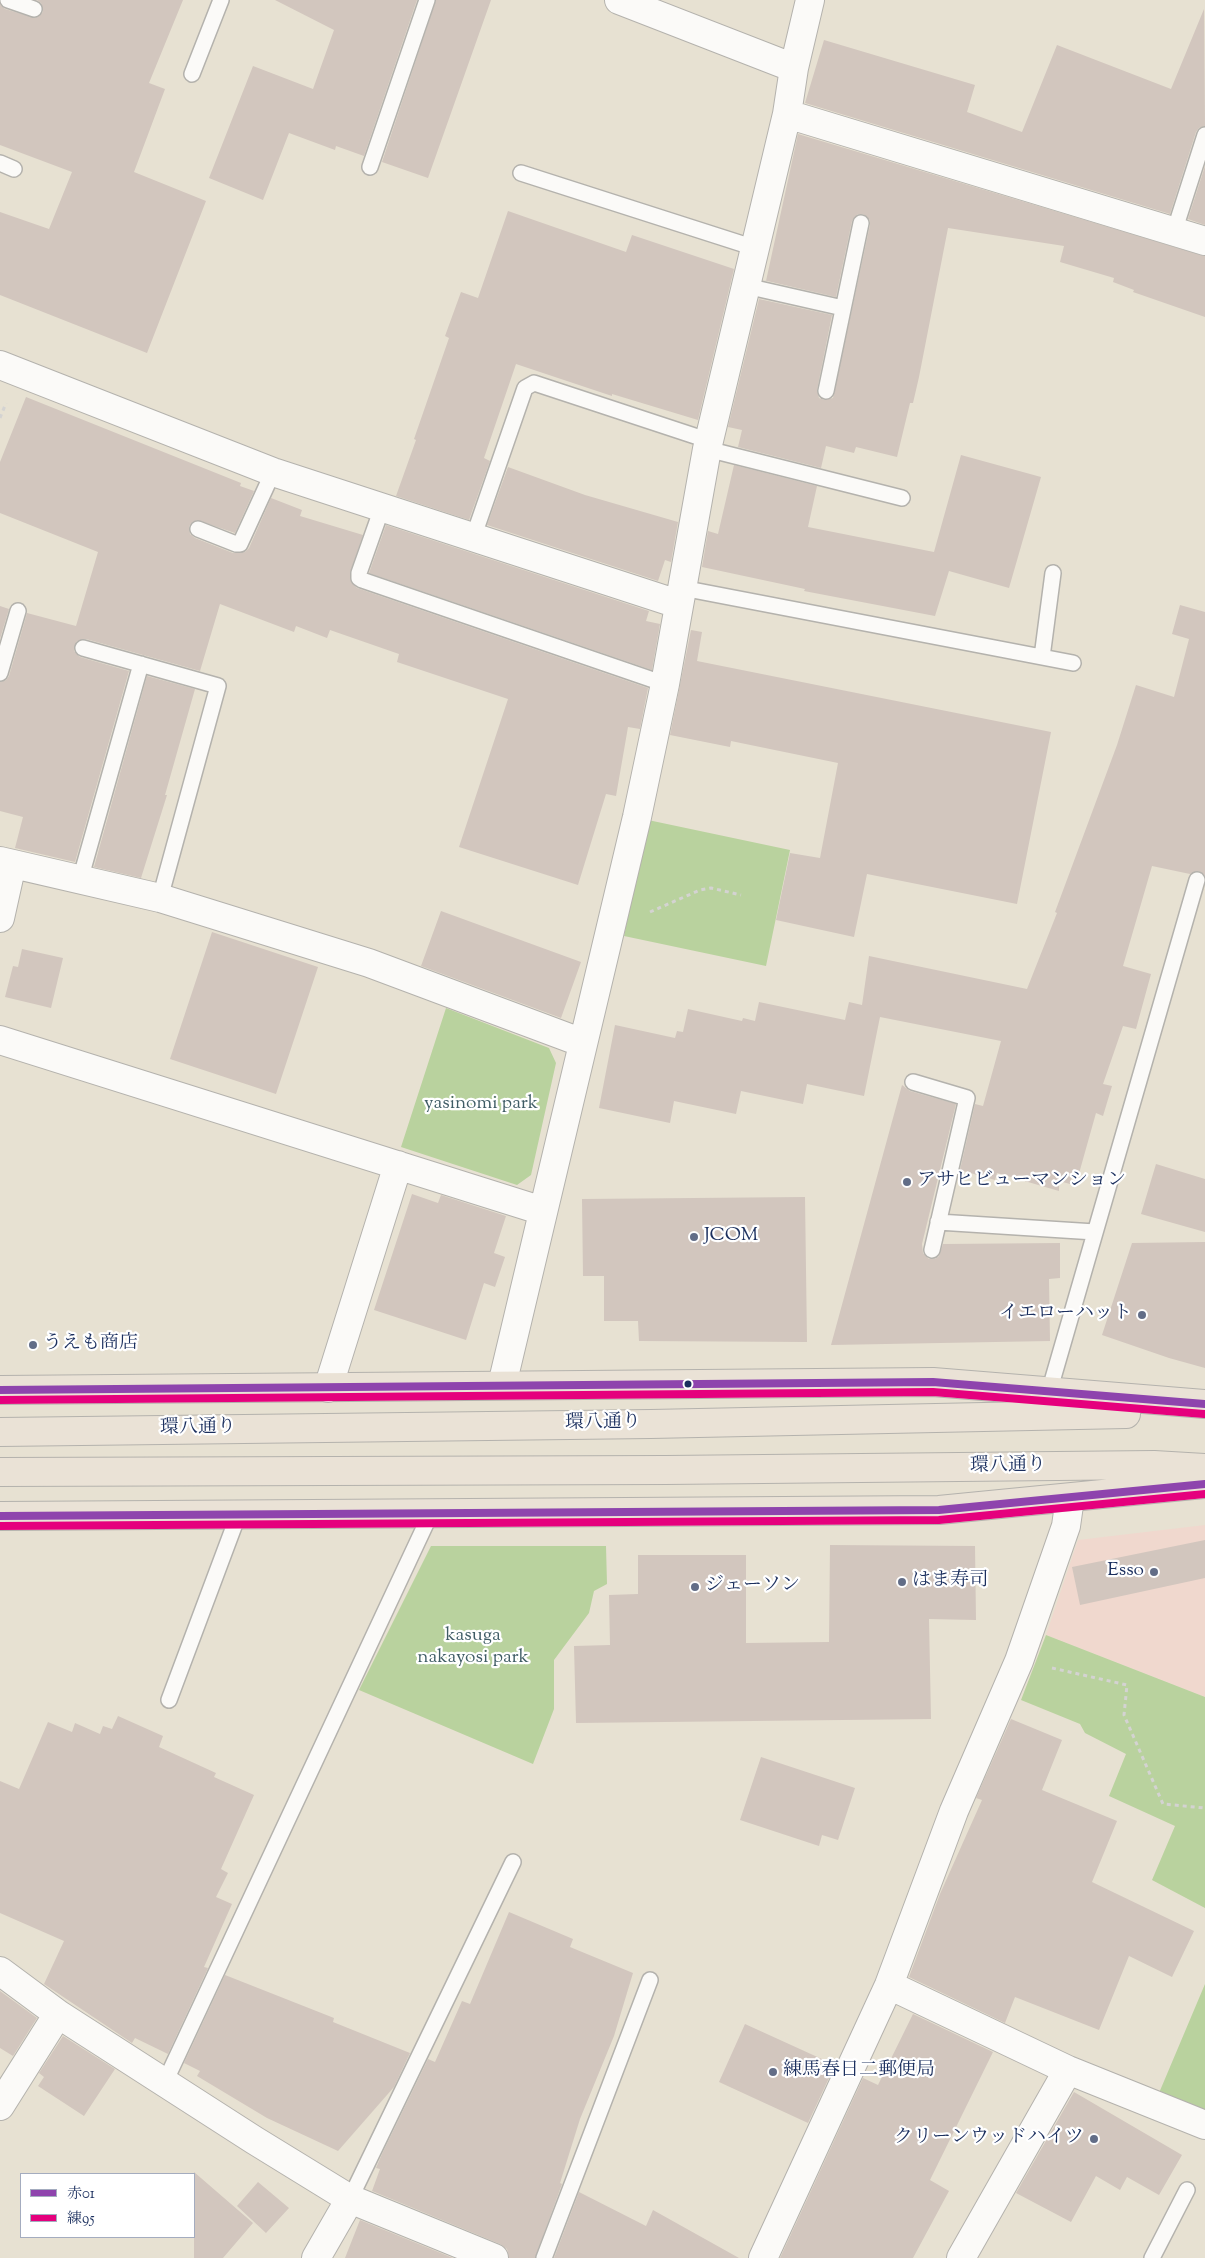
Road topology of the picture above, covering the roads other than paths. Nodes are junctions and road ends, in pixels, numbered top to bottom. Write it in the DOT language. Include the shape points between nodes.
graph roads {
  1 [pos="8,0"];
  2 [pos="222,0"];
  3 [pos="427,0"];
  4 [pos="619,0"];
  5 [pos="810,0"];
  6 [pos="34,10"];
  7 [pos="794,68"];
  8 [pos="192,74"];
  9 [pos="787,114"];
  10 [pos="1205,135"];
  11 [pos="0,163"];
  12 [pos="370,166"];
  13 [pos="14,169"];
  14 [pos="521,173"];
  15 [pos="861,223"];
  16 [pos="1174,232"];
  17 [pos="1205,241"];
  18 [pos="755,248"];
  19 [pos="746,286"];
  20 [pos="843,308"];
  21 [pos="0,365"];
  22 [pos="826,391"];
  23 [pos="708,445"];
  24 [pos="272,472"];
  25 [pos="902,498"];
  26 [pos="382,508"];
  27 [pos="198,529"];
  28 [pos="473,538"];
  29 [pos="1053,573"];
  30 [pos="680,596"];
  31 [pos="18,611"];
  32 [pos="83,648"];
  33 [pos="1042,657"];
  34 [pos="1073,663"];
  35 [pos="141,664"];
  36 [pos="0,673"];
  37 [pos="665,684"];
  38 [pos="6,862"];
  39 [pos="80,880"];
  40 [pos="1198,880"];
  41 [pos="160,898"];
  42 [pos="0,918"];
  43 [pos="0,1040"];
  44 [pos="583,1043"];
  45 [pos="913,1082"];
  46 [pos="398,1165"];
  47 [pos="543,1211"];
  48 [pos="938,1222"];
  49 [pos="1095,1232"];
  50 [pos="932,1250"];
  51 [pos="502,1385"];
  52 [pos="328,1388"];
  53 [pos="0,1390"];
  54 [pos="1049,1392"];
  55 [pos="1205,1404"];
  56 [pos="1205,1412"];
  57 [pos="0,1432"];
  58 [pos="1205,1468"];
  59 [pos="0,1472"];
  60 [pos="1205,1484"];
  61 [pos="1070,1498"];
  62 [pos="239,1513"];
  63 [pos="431,1513"];
  64 [pos="0,1516"];
  65 [pos="169,1700"];
  66 [pos="513,1862"];
  67 [pos="0,1971"];
  68 [pos="650,1980"];
  69 [pos="889,1984"];
  70 [pos="58,2014"];
  71 [pos="1068,2070"];
  72 [pos="166,2082"];
  73 [pos="0,2106"];
  74 [pos="1205,2125"];
  75 [pos="1187,2190"];
  76 [pos="350,2199"];
  77 [pos="316,2258"];
  78 [pos="494,2258"];
  79 [pos="544,2258"];
  80 [pos="763,2258"];
  81 [pos="961,2258"];
  82 [pos="1152,2258"];
  1 -- 6 [label="lane"];
  2 -- 8 [label="lane"];
  3 -- 12 [label="lane"];
  4 -- 7 [label="street"];
  5 -- 7 [label="street"];
  7 -- 9 [label="street"];
  9 -- 16 [label="street"];
  9 -- 18 [label="street"];
  10 -- 16 [label="lane"];
  11 -- 13 [label="lane"];
  14 -- 18 [label="lane"];
  15 -- 20 [label="lane"];
  16 -- 17 [label="street"];
  18 -- 19 [label="street"];
  19 -- 20 [label="lane"];
  19 -- 23 [label="street"];
  20 -- 22 [label="lane"];
  21 -- 24 [label="street"];
  23 -- 25 [label="lane"];
  23 -- 28 [label="lane" via="534,383 529,384"];
  23 -- 30 [label="street"];
  24 -- 26 [label="street"];
  24 -- 27 [label="lane" via="240,544"];
  26 -- 28 [label="street"];
  26 -- 37 [label="lane" via="359,573 362,580"];
  28 -- 30 [label="street"];
  29 -- 33 [label="lane"];
  30 -- 33 [label="lane"];
  30 -- 37 [label="street"];
  31 -- 36 [label="lane"];
  32 -- 35 [label="lane"];
  33 -- 34 [label="lane"];
  35 -- 39 [label="lane"];
  35 -- 41 [label="lane" via="218,686"];
  37 -- 44 [label="street"];
  38 -- 39 [label="street"];
  38 -- 42 [label="street"];
  39 -- 41 [label="street"];
  40 -- 49 [label="lane"];
  41 -- 44 [label="street" via="369,963"];
  43 -- 46 [label="street"];
  44 -- 47 [label="street"];
  45 -- 48 [label="lane" via="967,1098"];
  46 -- 47 [label="street"];
  46 -- 52 [label="street"];
  47 -- 51 [label="street"];
  48 -- 49 [label="lane"];
  48 -- 50 [label="lane"];
  49 -- 54 [label="lane"];
  51 -- 52 [label="main road"];
  51 -- 54 [label="main road" via="933,1382"];
  52 -- 53 [label="main road"];
  54 -- 55 [label="main road"];
  56 -- 57 [label="main road, 環八通り" via="660,1424"];
  58 -- 59 [label="main road, 環八通り" via="1154,1465"];
  60 -- 61 [label="main road"];
  61 -- 63 [label="main road" via="939,1510"];
  61 -- 69 [label="street" via="1066,1526 1019,1660 954,1810"];
  62 -- 63 [label="main road"];
  62 -- 64 [label="main road"];
  62 -- 65 [label="lane"];
  63 -- 72 [label="lane"];
  66 -- 76 [label="lane"];
  67 -- 70 [label="street"];
  68 -- 79 [label="lane"];
  69 -- 71 [label="street"];
  69 -- 80 [label="street"];
  70 -- 72 [label="street"];
  70 -- 73 [label="street"];
  71 -- 74 [label="street"];
  71 -- 81 [label="street" via="989,2221"];
  72 -- 76 [label="street"];
  75 -- 82 [label="lane"];
  76 -- 77 [label="street"];
  76 -- 78 [label="street"];
}
